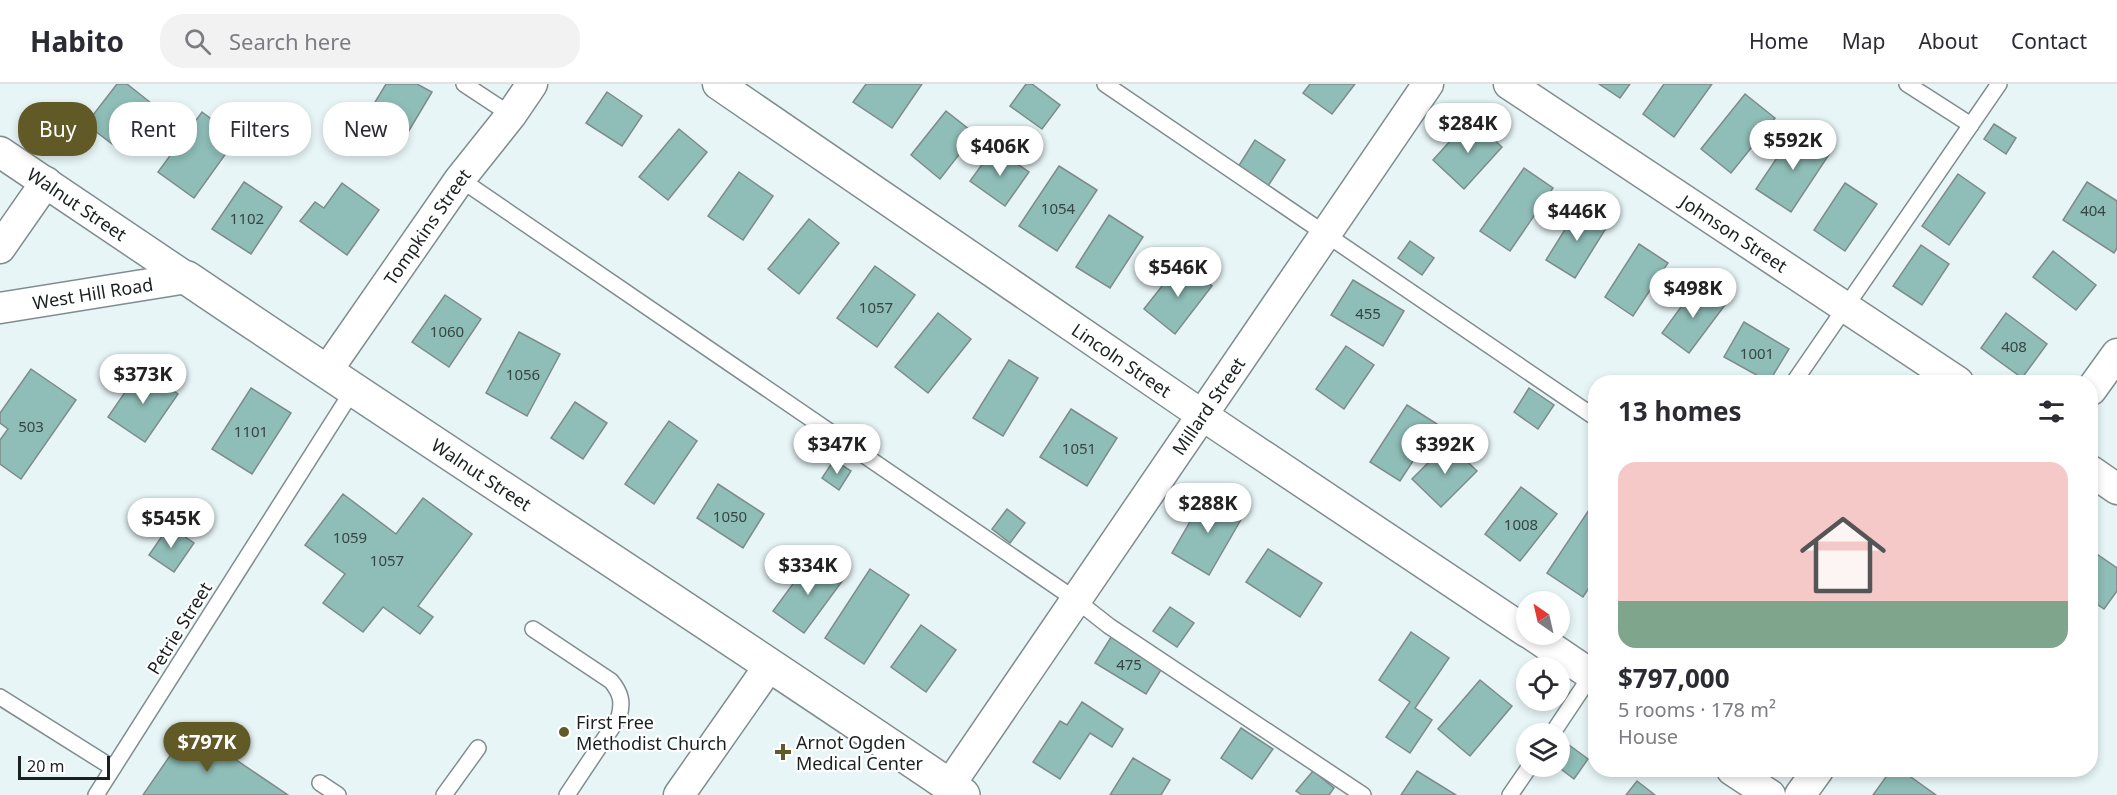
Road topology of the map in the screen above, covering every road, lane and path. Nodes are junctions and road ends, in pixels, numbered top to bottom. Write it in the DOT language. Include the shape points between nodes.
graph roads {
  1 [pos="464,84"];
  2 [pos="532,84"];
  3 [pos="718,84"];
  4 [pos="1105,84"];
  5 [pos="1428,84"];
  6 [pos="1509,84"];
  7 [pos="1908,84"];
  8 [pos="1999,84"];
  9 [pos="511,115"];
  10 [pos="1971,125"];
  11 [pos="0,152"];
  12 [pos="460,179"];
  13 [pos="46,182"];
  14 [pos="1326,234"];
  15 [pos="0,248"];
  16 [pos="187,278"];
  17 [pos="1845,307"];
  18 [pos="0,308"];
  19 [pos="2117,354"];
  20 [pos="326,372"];
  21 [pos="1799,375"];
  22 [pos="1947,375"];
  23 [pos="2098,380"];
  24 [pos="353,390"];
  25 [pos="1588,413"];
  26 [pos="1202,415"];
  27 [pos="2098,476"];
  28 [pos="2117,489"];
  29 [pos="1076,600"];
  30 [pos="1516,624"];
  31 [pos="533,629"];
  32 [pos="1548,645"];
  33 [pos="770,664"];
  34 [pos="1588,670"];
  35 [pos="1588,683"];
  36 [pos="0,697"];
  37 [pos="1560,723"];
  38 [pos="478,748"];
  39 [pos="113,768"];
  40 [pos="1522,777"];
  41 [pos="1743,777"];
  42 [pos="1813,777"];
  43 [pos="320,783"];
  44 [pos="956,790"];
  45 [pos="96,795"];
  46 [pos="338,795"];
  47 [pos="444,795"];
  48 [pos="567,795"];
  49 [pos="680,795"];
  50 [pos="1363,795"];
  51 [pos="1510,795"];
  52 [pos="1770,795"];
  53 [pos="1800,795"];
  1 -- 9 [label="lane"];
  2 -- 9 [label="street, Tompkins Street"];
  3 -- 26 [label="street, Lincoln Street"];
  4 -- 14 [label="lane"];
  5 -- 14 [label="street, Millard Street"];
  6 -- 17 [label="street, Johnson Street"];
  7 -- 10 [label="lane"];
  8 -- 10 [label="lane"];
  9 -- 12 [label="street, Tompkins Street"];
  10 -- 17 [label="lane"];
  11 -- 13 [label="street, Walnut Street"];
  12 -- 20 [label="street, Tompkins Street"];
  12 -- 29 [label="lane"];
  13 -- 15 [label="street"];
  13 -- 16 [label="street, Walnut Street"];
  14 -- 25 [label="lane"];
  14 -- 26 [label="street, Millard Street"];
  16 -- 18 [label="street, West Hill Road"];
  16 -- 20 [label="street, Walnut Street"];
  17 -- 21 [label="lane"];
  17 -- 22 [label="street, Johnson Street"];
  19 -- 23 [label="street"];
  20 -- 24 [label="street, Walnut Street"];
  24 -- 33 [label="street, Walnut Street"];
  24 -- 39 [label="lane, Petrie Street"];
  26 -- 29 [label="street, Millard Street"];
  26 -- 30 [label="street, Lincoln Street"];
  27 -- 28 [label="street"];
  29 -- 44 [label="street, Millard Street"];
  29 -- 50 [label="lane" via="1108,626"];
  31 -- 48 [label="lane" via="611,681 623,704 619,717"];
  32 -- 34 [label="street, Lincoln Street"];
  33 -- 44 [label="street, Walnut Street"];
  33 -- 49 [label="street"];
  35 -- 37 [label="lane"];
  36 -- 39 [label="lane"];
  38 -- 47 [label="lane"];
  39 -- 45 [label="lane, Petrie Street"];
  40 -- 51 [label="lane"];
  41 -- 52 [label="street"];
  42 -- 53 [label="street"];
  43 -- 46 [label="lane"];
}
